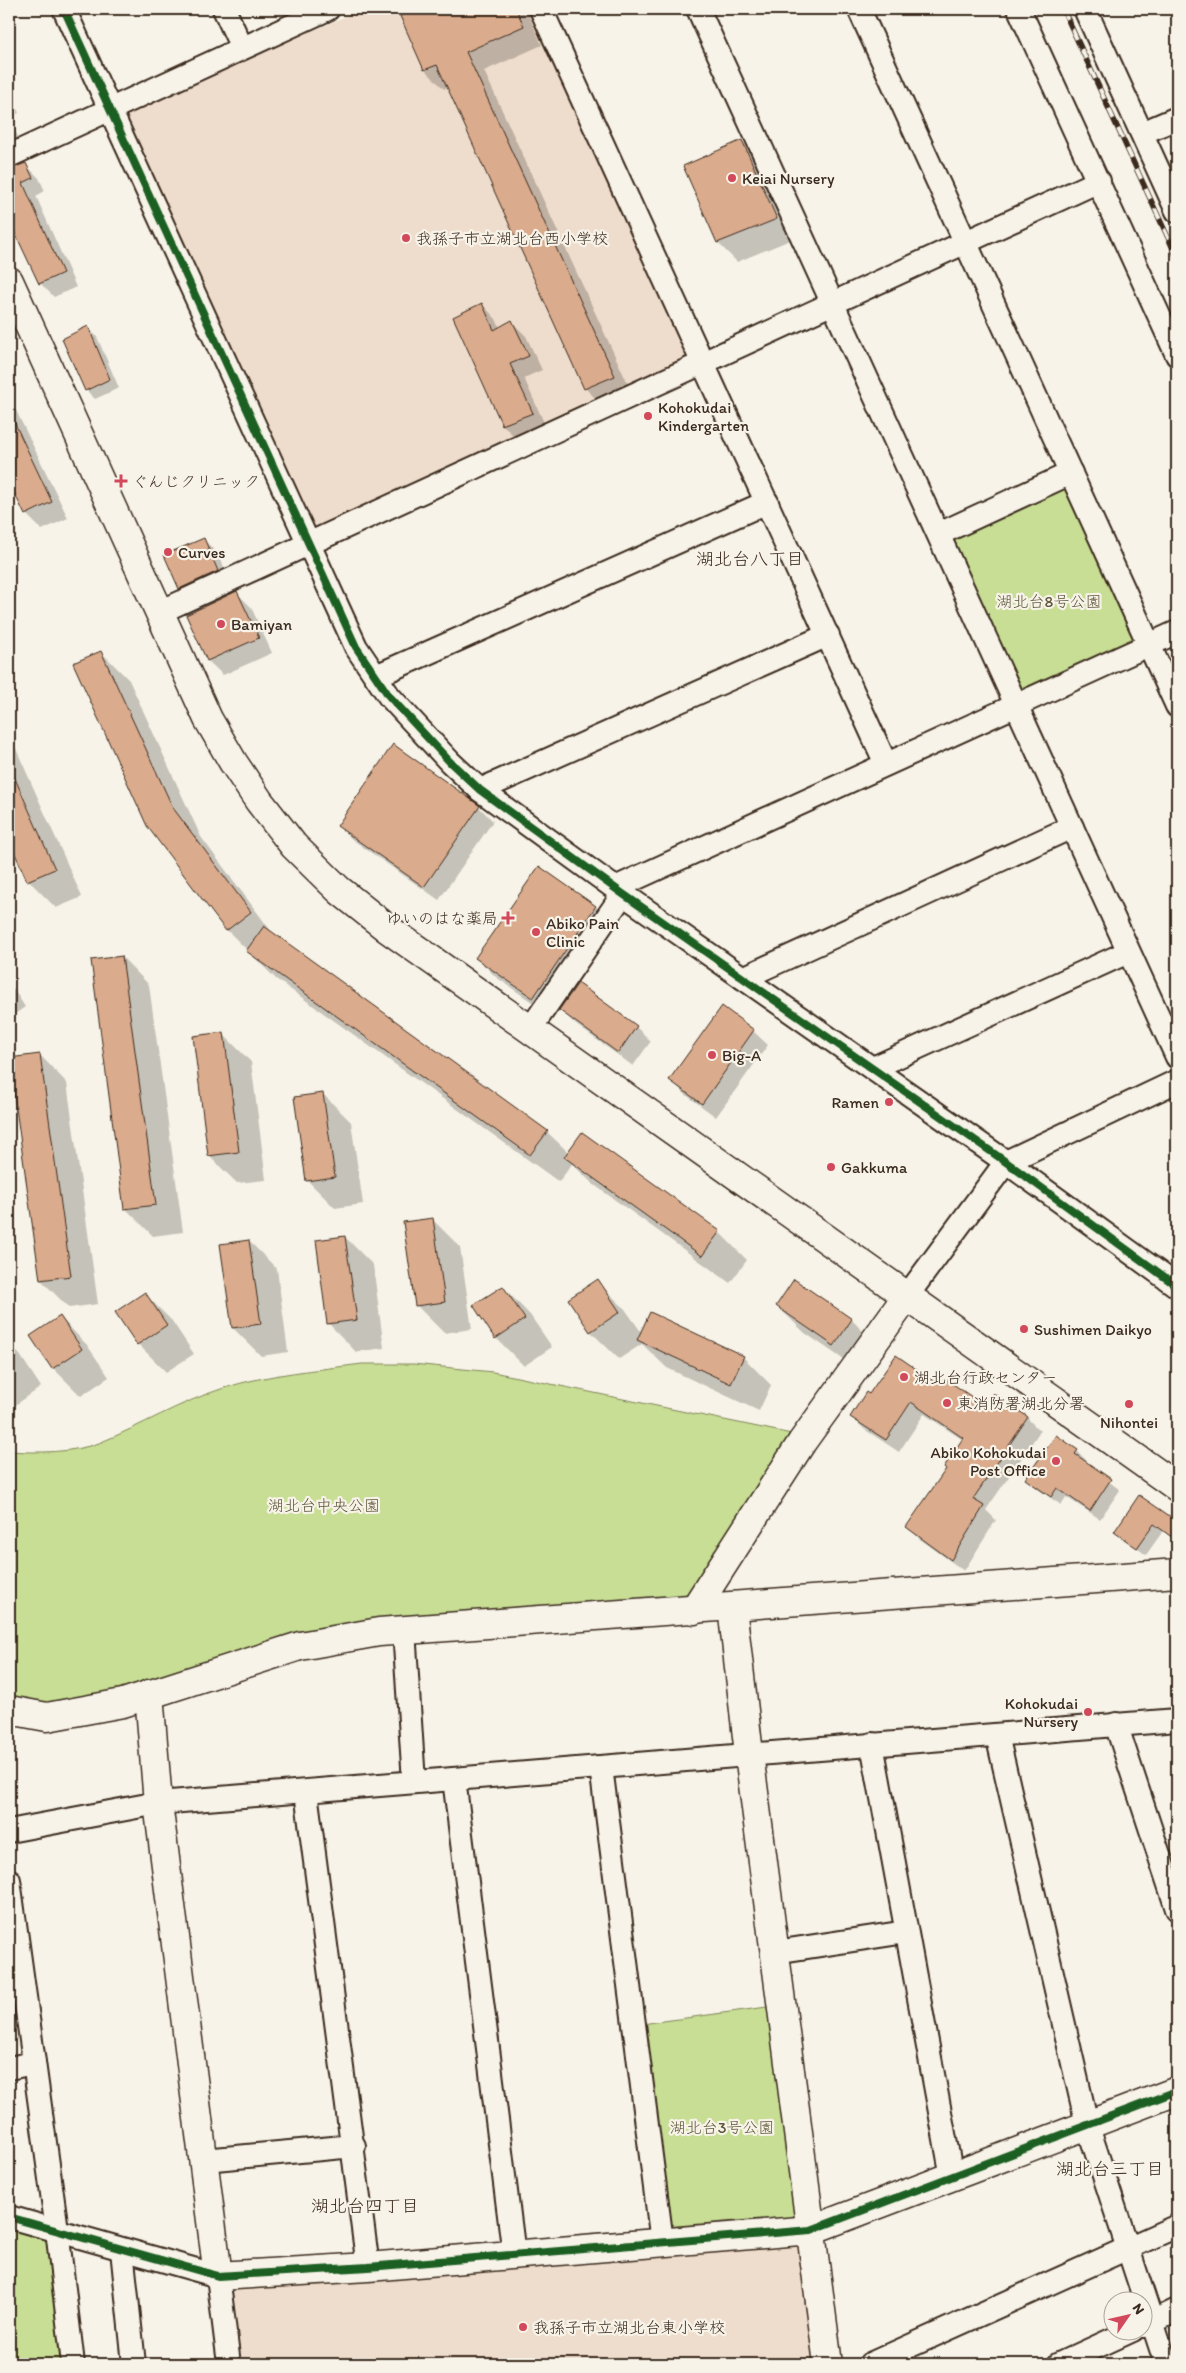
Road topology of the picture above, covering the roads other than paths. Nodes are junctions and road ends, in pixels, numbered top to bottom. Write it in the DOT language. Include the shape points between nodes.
graph roads {
  1 [pos="64,9"];
  2 [pos="224,9"];
  3 [pos="328,9"];
  4 [pos="541,9"];
  5 [pos="698,9"];
  6 [pos="859,9"];
  7 [pos="1019,9"];
  8 [pos="1085,9"];
  9 [pos="242,48"];
  10 [pos="110,109"];
  11 [pos="1177,118"];
  12 [pos="1142,133"];
  13 [pos="9,156"];
  14 [pos="1099,182"];
  15 [pos="1177,211"];
  16 [pos="965,243"];
  17 [pos="9,281"];
  18 [pos="834,303"];
  19 [pos="1177,355"];
  20 [pos="703,362"];
  21 [pos="1071,474"];
  22 [pos="767,502"];
  23 [pos="939,534"];
  24 [pos="309,543"];
  25 [pos="160,612"];
  26 [pos="1177,632"];
  27 [pos="828,635"];
  28 [pos="1149,644"];
  29 [pos="376,676"];
  30 [pos="1016,704"];
  31 [pos="1177,706"];
  32 [pos="886,764"];
  33 [pos="480,790"];
  34 [pos="1072,827"];
  35 [pos="619,891"];
  36 [pos="1128,952"];
  37 [pos="744,978"];
  38 [pos="531,1028"];
  39 [pos="1177,1057"];
  40 [pos="873,1068"];
  41 [pos="1177,1081"];
  42 [pos="1006,1162"];
  43 [pos="1175,1282"];
  44 [pos="906,1296"];
  45 [pos="1177,1487"];
  46 [pos="1175,1578"];
  47 [pos="732,1607"];
  48 [pos="694,1610"];
  49 [pos="404,1630"];
  50 [pos="149,1694"];
  51 [pos="9,1710"];
  52 [pos="1177,1720"];
  53 [pos="1116,1724"];
  54 [pos="997,1735"];
  55 [pos="872,1744"];
  56 [pos="749,1754"];
  57 [pos="601,1767"];
  58 [pos="454,1778"];
  59 [pos="414,1782"];
  60 [pos="306,1792"];
  61 [pos="158,1803"];
  62 [pos="9,1831"];
  63 [pos="9,1880"];
  64 [pos="1177,1909"];
  65 [pos="906,1932"];
  66 [pos="775,1952"];
  67 [pos="34,2063"];
  68 [pos="9,2068"];
  69 [pos="1177,2091"];
  70 [pos="1087,2124"];
  71 [pos="354,2146"];
  72 [pos="204,2160"];
  73 [pos="952,2177"];
  74 [pos="9,2217"];
  75 [pos="1177,2226"];
  76 [pos="57,2230"];
  77 [pos="811,2230"];
  78 [pos="662,2242"];
  79 [pos="1128,2249"];
  80 [pos="122,2250"];
  81 [pos="514,2255"];
  82 [pos="368,2267"];
  83 [pos="218,2276"];
  84 [pos="1136,2290"];
  85 [pos="1177,2310"];
  86 [pos="1154,2321"];
  87 [pos="1112,2340"];
  88 [pos="1151,2340"];
  89 [pos="73,2364"];
  90 [pos="134,2364"];
  91 [pos="229,2364"];
  92 [pos="828,2364"];
  93 [pos="870,2364"];
  94 [pos="1059,2364"];
  95 [pos="1166,2364"];
  1 -- 10 [label="street"];
  2 -- 9 [label="street"];
  3 -- 9 [label="street"];
  4 -- 20 [label="street"];
  5 -- 18 [label="street"];
  6 -- 16 [label="street"];
  7 -- 14 [label="street"];
  8 -- 12 [label="street"];
  9 -- 10 [label="street"];
  10 -- 13 [label="street"];
  10 -- 24 [label="street"];
  11 -- 12 [label="street"];
  12 -- 15 [label="street"];
  14 -- 16 [label="street"];
  14 -- 19 [label="street"];
  16 -- 18 [label="street"];
  16 -- 21 [label="street"];
  17 -- 25 [label="street"];
  18 -- 20 [label="street"];
  18 -- 23 [label="street"];
  20 -- 22 [label="street"];
  20 -- 24 [label="street"];
  21 -- 23 [label="street"];
  21 -- 28 [label="street"];
  22 -- 27 [label="street"];
  22 -- 29 [label="street"];
  23 -- 30 [label="street"];
  24 -- 25 [label="street"];
  24 -- 29 [label="street" via="356,647"];
  25 -- 38 [label="street" via="208,719 259,801 294,846 339,890 388,929"];
  26 -- 28 [label="street"];
  27 -- 32 [label="street"];
  27 -- 33 [label="street"];
  28 -- 30 [label="street"];
  28 -- 31 [label="street"];
  29 -- 33 [label="street" via="389,696"];
  30 -- 32 [label="street"];
  30 -- 34 [label="street"];
  32 -- 35 [label="street"];
  33 -- 35 [label="street"];
  34 -- 36 [label="street"];
  34 -- 37 [label="street"];
  35 -- 37 [label="street"];
  35 -- 38 [label="street"];
  36 -- 39 [label="street"];
  36 -- 40 [label="street"];
  37 -- 40 [label="street"];
  38 -- 44 [label="street"];
  40 -- 42 [label="street"];
  41 -- 42 [label="street"];
  42 -- 43 [label="street"];
  42 -- 44 [label="street"];
  44 -- 45 [label="street"];
  44 -- 48 [label="street" via="802,1442"];
  46 -- 47 [label="street"];
  47 -- 48 [label="street"];
  47 -- 56 [label="street"];
  48 -- 49 [label="street"];
  49 -- 50 [label="street" via="300,1646"];
  49 -- 59 [label="street"];
  50 -- 51 [label="street" via="123,1703 47,1717"];
  50 -- 61 [label="street"];
  52 -- 53 [label="street"];
  53 -- 54 [label="street"];
  53 -- 64 [label="street"];
  54 -- 55 [label="street"];
  54 -- 70 [label="street"];
  55 -- 56 [label="street"];
  55 -- 65 [label="street"];
  56 -- 57 [label="street"];
  56 -- 66 [label="street"];
  57 -- 58 [label="street"];
  57 -- 78 [label="street"];
  58 -- 59 [label="street"];
  58 -- 81 [label="street"];
  59 -- 60 [label="street"];
  60 -- 61 [label="street"];
  60 -- 71 [label="street"];
  61 -- 62 [label="street"];
  61 -- 72 [label="street"];
  63 -- 67 [label="street"];
  65 -- 66 [label="street"];
  65 -- 73 [label="street"];
  66 -- 77 [label="street"];
  67 -- 68 [label="street"];
  67 -- 76 [label="street"];
  69 -- 70 [label="street"];
  70 -- 73 [label="street"];
  70 -- 79 [label="street"];
  71 -- 72 [label="street"];
  71 -- 82 [label="street"];
  72 -- 83 [label="street"];
  73 -- 77 [label="street"];
  74 -- 76 [label="street"];
  75 -- 79 [label="street"];
  76 -- 80 [label="street"];
  76 -- 89 [label="street"];
  77 -- 78 [label="street"];
  77 -- 92 [label="street"];
  78 -- 81 [label="street"];
  79 -- 84 [label="street"];
  79 -- 93 [label="street"];
  80 -- 83 [label="street"];
  80 -- 90 [label="street"];
  81 -- 82 [label="street"];
  82 -- 83 [label="street"];
  83 -- 91 [label="street"];
  85 -- 86 [label="street"];
  87 -- 94 [label="street"];
  88 -- 95 [label="street"];
}
